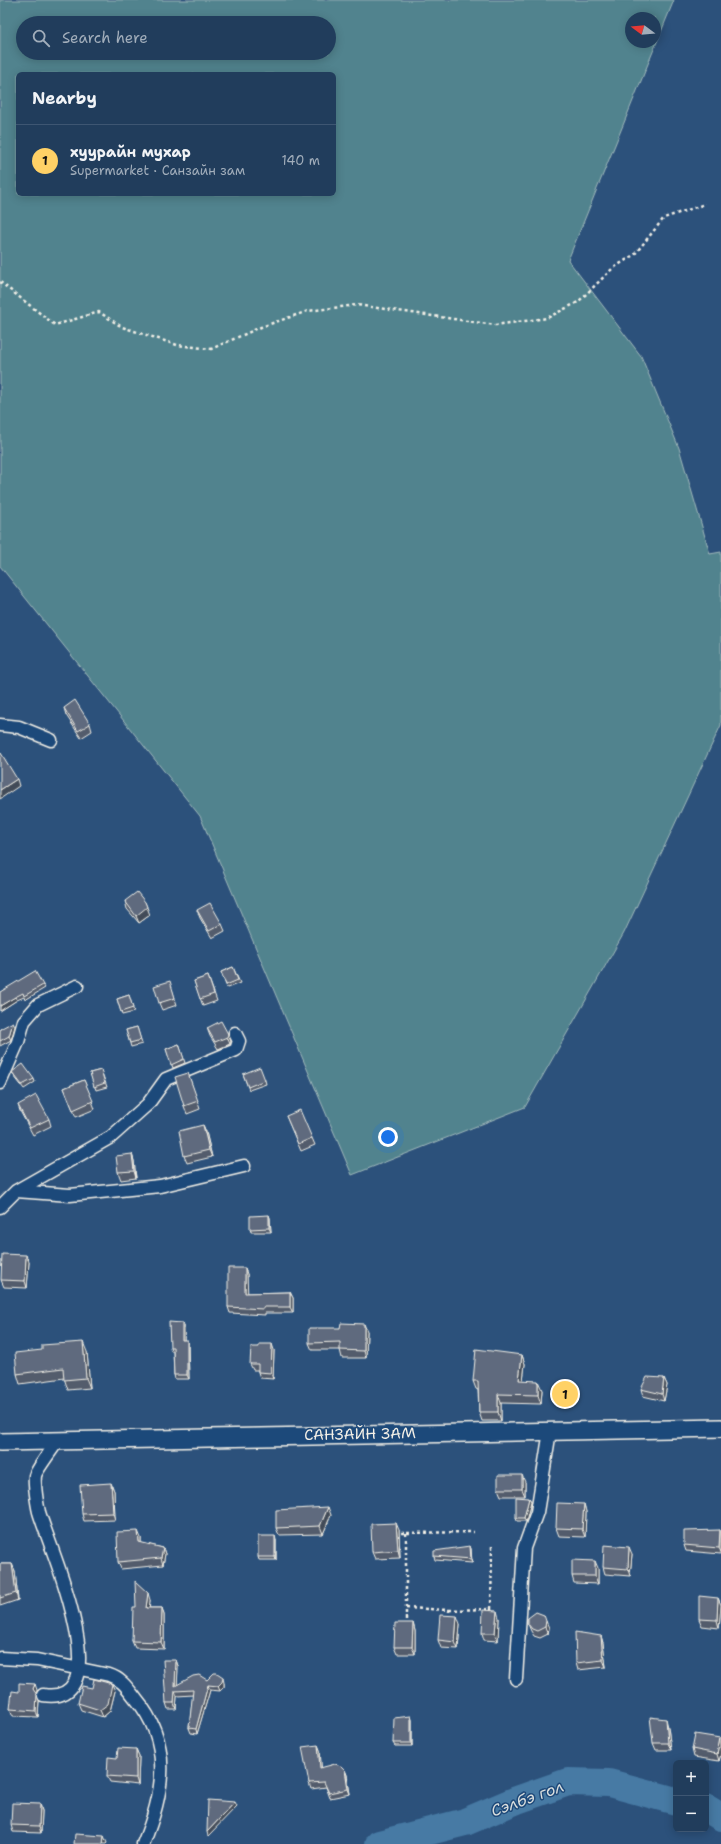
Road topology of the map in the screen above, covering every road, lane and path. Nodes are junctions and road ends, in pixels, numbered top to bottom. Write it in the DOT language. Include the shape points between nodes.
graph roads {
  1 [pos="705,204"];
  2 [pos="0,282"];
  3 [pos="0,725"];
  4 [pos="51,740"];
  5 [pos="77,986"];
  6 [pos="235,1033"];
  7 [pos="0,1083"];
  8 [pos="244,1166"];
  9 [pos="16,1191"];
  10 [pos="0,1207"];
  11 [pos="721,1428"];
  12 [pos="550,1431"];
  13 [pos="58,1440"];
  14 [pos="0,1442"];
  15 [pos="474,1532"];
  16 [pos="401,1533"];
  17 [pos="406,1533"];
  18 [pos="492,1546"];
  19 [pos="406,1608"];
  20 [pos="491,1609"];
  21 [pos="449,1610"];
  22 [pos="491,1615"];
  23 [pos="449,1618"];
  24 [pos="406,1624"];
  25 [pos="0,1658"];
  26 [pos="79,1670"];
  27 [pos="516,1679"];
  28 [pos="43,1695"];
  29 [pos="143,1844"];
  1 -- 2 [label="path" via="664,218 635,254 612,269 578,302 547,318 495,325 357,305 308,311 261,327 212,349 177,345 122,327 99,312 55,326"];
  3 -- 4 [label="street" via="19,727"];
  5 -- 7 [label="street" via="38,1005 24,1021"];
  6 -- 9 [label="street" via="239,1041 236,1050 166,1079 148,1104 111,1137"];
  8 -- 9 [label="street" via="160,1186 70,1195"];
  9 -- 10 [label="street"];
  11 -- 12 [label="main road, САНЗАЙН ЗАМ"];
  12 -- 13 [label="main road, САНЗАЙН ЗАМ"];
  12 -- 27 [label="street" via="537,1512 524,1548"];
  13 -- 14 [label="main road, САНЗАЙН ЗАМ"];
  13 -- 26 [label="street" via="35,1475 39,1510 75,1622 81,1659"];
  15 -- 17 [label="path"];
  16 -- 17 [label="path"];
  17 -- 19 [label="path"];
  18 -- 20 [label="path"];
  19 -- 21 [label="path"];
  19 -- 24 [label="path"];
  20 -- 21 [label="path"];
  20 -- 22 [label="path"];
  21 -- 23 [label="path"];
  25 -- 26 [label="street" via="37,1660"];
  26 -- 28 [label="street" via="70,1690 56,1696"];
  26 -- 29 [label="street" via="118,1678 151,1720 161,1746 163,1765 159,1792"];
}
